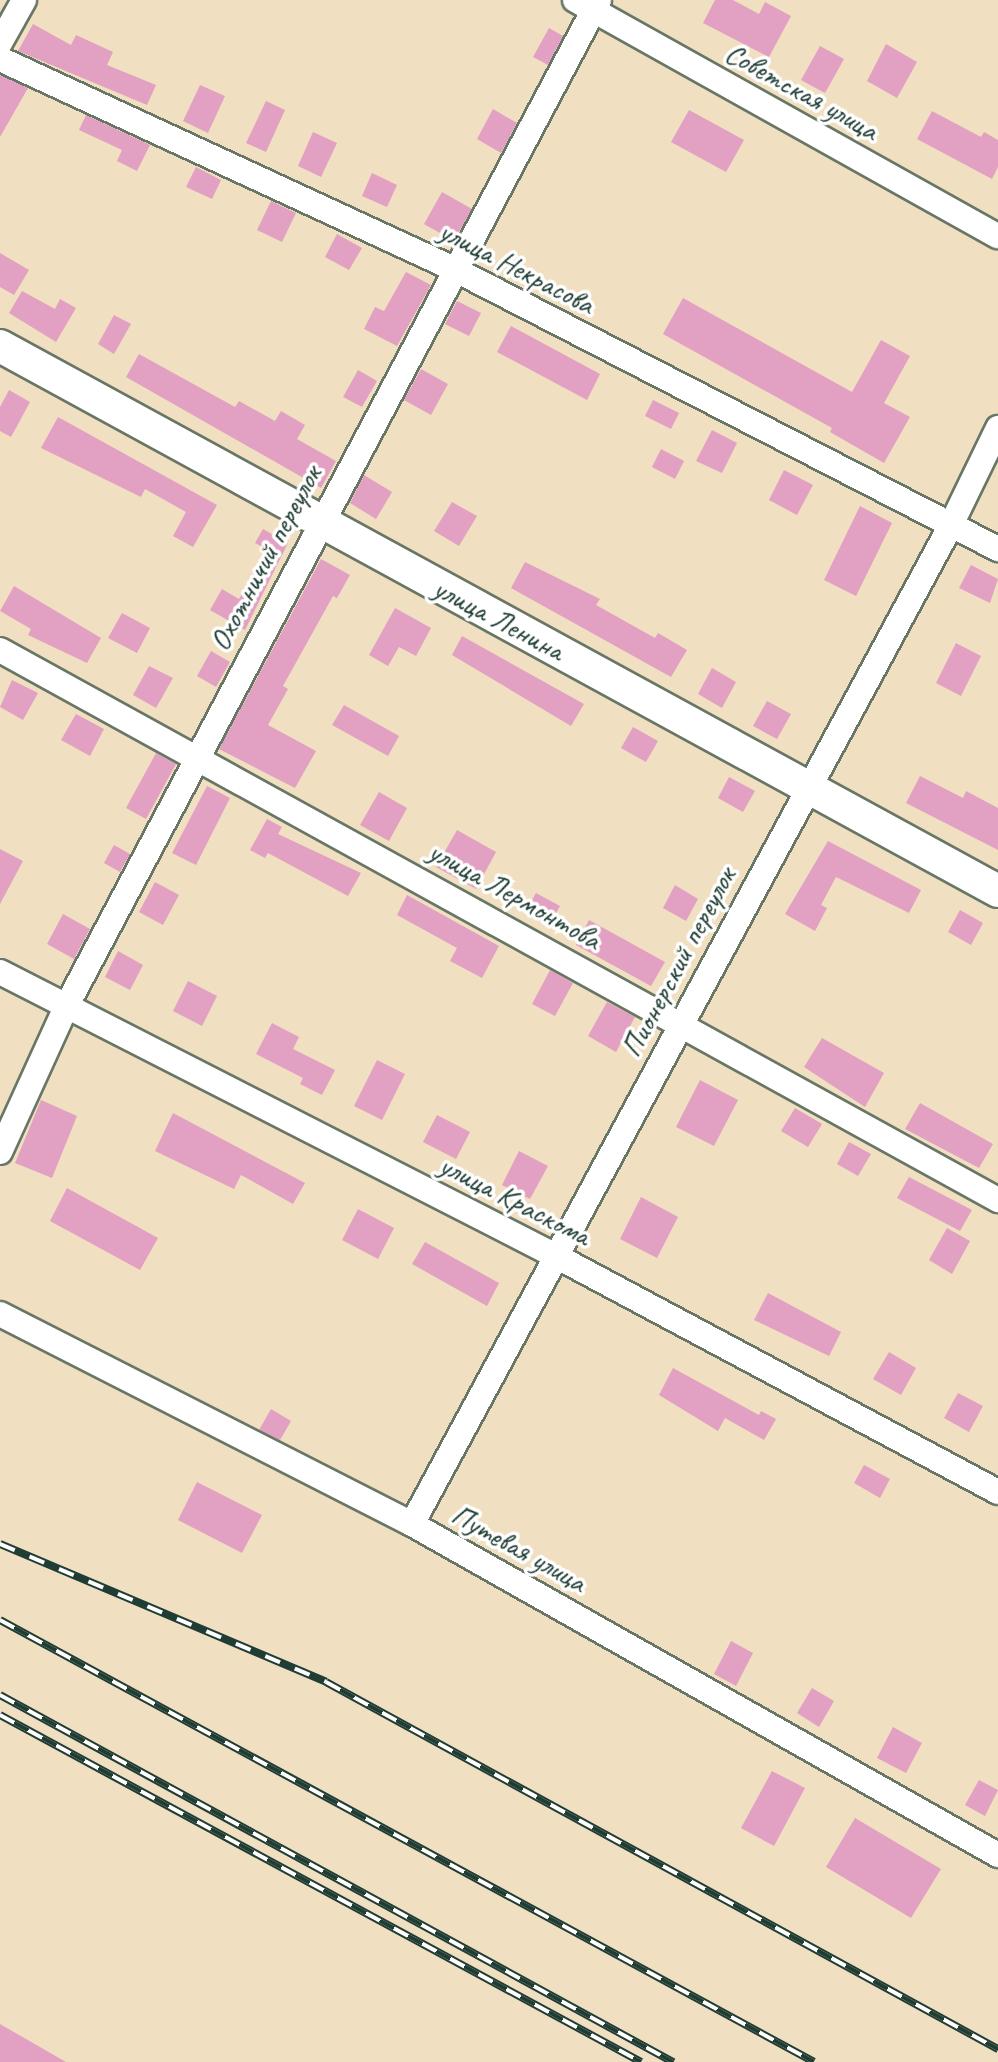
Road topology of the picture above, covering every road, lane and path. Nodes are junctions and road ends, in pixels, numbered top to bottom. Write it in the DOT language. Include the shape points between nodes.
graph roads {
  1 [pos="24,0"];
  2 [pos="589,3"];
  3 [pos="0,43"];
  4 [pos="0,59"];
  5 [pos="998,236"];
  6 [pos="454,269"];
  7 [pos="0,346"];
  8 [pos="998,428"];
  9 [pos="319,522"];
  10 [pos="951,525"];
  11 [pos="998,549"];
  12 [pos="0,650"];
  13 [pos="197,757"];
  14 [pos="808,786"];
  15 [pos="998,891"];
  16 [pos="0,972"];
  17 [pos="67,1005"];
  18 [pos="682,1022"];
  19 [pos="0,1152"];
  20 [pos="998,1200"];
  21 [pos="554,1255"];
  22 [pos="0,1314"];
  23 [pos="998,1492"];
  24 [pos="412,1524"];
  25 [pos="998,1855"];
  1 -- 3 [label="street"];
  2 -- 5 [label="street, Советская улица"];
  2 -- 6 [label="street, Охотничий переулок"];
  4 -- 6 [label="street, улица Некрасова"];
  6 -- 9 [label="street, Охотничий переулок"];
  6 -- 10 [label="street, улица Некрасова"];
  7 -- 9 [label="main road, улица Ленина"];
  8 -- 10 [label="street, Пионерский переулок"];
  9 -- 13 [label="street, Охотничий переулок"];
  9 -- 14 [label="main road, улица Ленина"];
  10 -- 11 [label="street, улица Некрасова"];
  10 -- 14 [label="street, Пионерский переулок"];
  12 -- 13 [label="street, улица Лермонтова"];
  13 -- 17 [label="street, Охотничий переулок"];
  13 -- 18 [label="street, улица Лермонтова"];
  14 -- 15 [label="main road, улица Ленина"];
  14 -- 18 [label="street, Пионерский переулок"];
  16 -- 17 [label="street, улица Краскома"];
  17 -- 19 [label="street, Охотничий переулок"];
  17 -- 21 [label="street, улица Краскома"];
  18 -- 20 [label="street, улица Лермонтова"];
  18 -- 21 [label="street, Пионерский переулок"];
  21 -- 23 [label="street, улица Краскома"];
  21 -- 24 [label="street, Пионерский переулок"];
  22 -- 24 [label="street, Путевая улица"];
  24 -- 25 [label="street, Путевая улица"];
}
